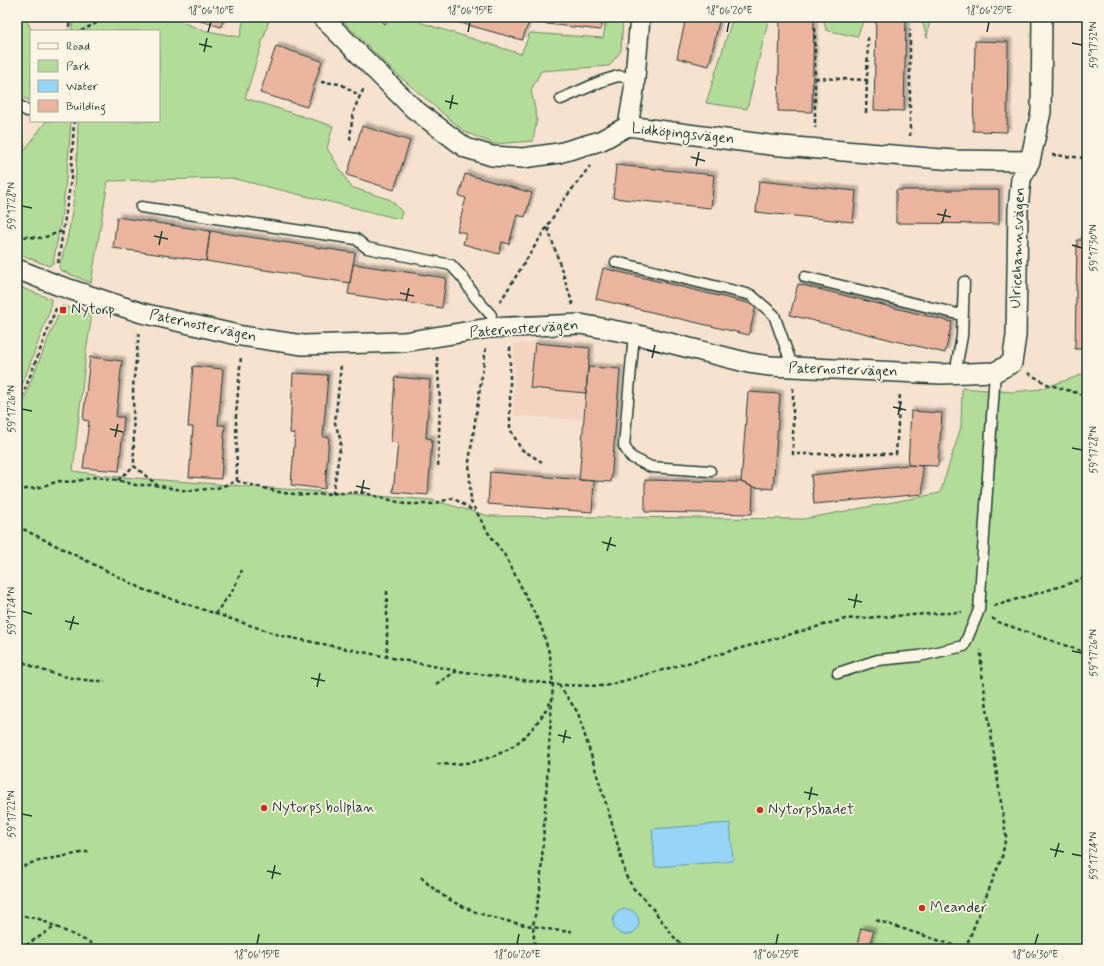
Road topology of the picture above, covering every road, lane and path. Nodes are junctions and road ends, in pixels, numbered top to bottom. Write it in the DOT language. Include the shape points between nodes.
graph roads {
  1 [pos="67,17"];
  2 [pos="108,17"];
  3 [pos="322,17"];
  4 [pos="640,17"];
  5 [pos="1042,17"];
  6 [pos="815,28"];
  7 [pos="910,29"];
  8 [pos="68,30"];
  9 [pos="83,30"];
  10 [pos="868,37"];
  11 [pos="376,70"];
  12 [pos="635,78"];
  13 [pos="815,78"];
  14 [pos="868,80"];
  15 [pos="321,82"];
  16 [pos="360,96"];
  17 [pos="561,99"];
  18 [pos="17,104"];
  19 [pos="27,111"];
  20 [pos="866,113"];
  21 [pos="74,122"];
  22 [pos="628,126"];
  23 [pos="350,140"];
  24 [pos="600,141"];
  25 [pos="815,148"];
  26 [pos="1031,156"];
  27 [pos="910,157"];
  28 [pos="1087,158"];
  29 [pos="141,207"];
  30 [pos="548,227"];
  31 [pos="64,230"];
  32 [pos="17,236"];
  33 [pos="616,262"];
  34 [pos="58,265"];
  35 [pos="17,269"];
  36 [pos="805,277"];
  37 [pos="964,282"];
  38 [pos="57,285"];
  39 [pos="142,313"];
  40 [pos="962,314"];
  41 [pos="490,322"];
  42 [pos="580,324"];
  43 [pos="510,327"];
  44 [pos="634,334"];
  45 [pos="242,336"];
  46 [pos="435,338"];
  47 [pos="343,344"];
  48 [pos="1012,363"];
  49 [pos="793,368"];
  50 [pos="902,372"];
  51 [pos="995,372"];
  52 [pos="956,374"];
  53 [pos="1087,396"];
  54 [pos="17,410"];
  55 [pos="542,462"];
  56 [pos="134,466"];
  57 [pos="438,470"];
  58 [pos="710,471"];
  59 [pos="118,480"];
  60 [pos="237,481"];
  61 [pos="158,485"];
  62 [pos="17,490"];
  63 [pos="333,494"];
  64 [pos="476,512"];
  65 [pos="17,526"];
  66 [pos="242,570"];
  67 [pos="1087,577"];
  68 [pos="387,591"];
  69 [pos="980,610"];
  70 [pos="215,614"];
  71 [pos="980,646"];
  72 [pos="1087,653"];
  73 [pos="387,657"];
  74 [pos="17,659"];
  75 [pos="458,671"];
  76 [pos="838,673"];
  77 [pos="105,681"];
  78 [pos="436,684"];
  79 [pos="553,684"];
  80 [pos="559,685"];
  81 [pos="552,699"];
  82 [pos="437,764"];
  83 [pos="91,851"];
  84 [pos="17,869"];
  85 [pos="421,877"];
  86 [pos="18,915"];
  87 [pos="876,920"];
  88 [pos="56,926"];
  89 [pos="533,926"];
  90 [pos="572,931"];
  91 [pos="20,949"];
  92 [pos="104,949"];
  93 [pos="535,949"];
  94 [pos="690,949"];
  95 [pos="965,949"];
  1 -- 8 [label="path" via="70,22"];
  2 -- 9 [label="path"];
  3 -- 11 [label="street, Lidköpingsvägen"];
  4 -- 12 [label="street"];
  5 -- 26 [label="street, Ulricehamnsvägen" via="1041,112"];
  6 -- 13 [label="path"];
  7 -- 27 [label="path"];
  10 -- 14 [label="path"];
  11 -- 16 [label="path"];
  11 -- 24 [label="street, Lidköpingsvägen" via="414,109 466,148 492,156 524,158 559,153"];
  12 -- 17 [label="lane" via="618,76 602,80"];
  12 -- 22 [label="street"];
  13 -- 14 [label="path"];
  13 -- 25 [label="path"];
  14 -- 20 [label="path"];
  15 -- 16 [label="path" via="341,84"];
  16 -- 23 [label="path" via="352,112"];
  18 -- 19 [label="lane"];
  21 -- 31 [label="path" via="71,180"];
  22 -- 24 [label="street, Lidköpingsvägen"];
  22 -- 25 [label="street, Lidköpingsvägen"];
  24 -- 30 [label="path" via="588,170 563,201"];
  25 -- 27 [label="street, Lidköpingsvägen"];
  26 -- 27 [label="street, Lidköpingsvägen" via="954,160"];
  26 -- 28 [label="path"];
  26 -- 48 [label="street, Ulricehamnsvägen" via="1021,179 1016,336"];
  29 -- 41 [label="lane" via="356,240 367,248 451,265 463,278"];
  30 -- 41 [label="path"];
  30 -- 42 [label="path"];
  31 -- 32 [label="path" via="42,238"];
  31 -- 34 [label="path"];
  33 -- 49 [label="lane" via="751,294 774,315"];
  35 -- 38 [label="street, Paternostervägen"];
  36 -- 40 [label="lane"];
  37 -- 40 [label="lane"];
  38 -- 39 [label="street, Paternostervägen"];
  38 -- 54 [label="path" via="57,308"];
  39 -- 45 [label="street, Paternostervägen"];
  39 -- 56 [label="path" via="133,387"];
  40 -- 52 [label="lane" via="962,336"];
  41 -- 43 [label="street, Paternostervägen"];
  41 -- 46 [label="street, Paternostervägen"];
  41 -- 64 [label="path" via="469,462 470,502"];
  42 -- 43 [label="street, Paternostervägen"];
  42 -- 44 [label="street, Paternostervägen"];
  43 -- 55 [label="path" via="510,429 521,449"];
  44 -- 49 [label="street, Paternostervägen" via="749,363"];
  44 -- 58 [label="lane" via="624,446 631,457 650,467"];
  45 -- 47 [label="street, Paternostervägen" via="303,345"];
  45 -- 60 [label="path" via="236,416"];
  46 -- 47 [label="street, Paternostervägen"];
  46 -- 57 [label="path" via="440,401"];
  47 -- 63 [label="path" via="335,423 341,441"];
  48 -- 51 [label="street, Paternostervägen"];
  48 -- 53 [label="path" via="1047,384"];
  49 -- 50 [label="street, Paternostervägen"];
  49 -- 50 [label="path" via="793,454 896,454"];
  50 -- 52 [label="street, Paternostervägen"];
  51 -- 52 [label="street, Paternostervägen"];
  51 -- 69 [label="lane"];
  56 -- 59 [label="path"];
  56 -- 61 [label="path"];
  59 -- 61 [label="path"];
  59 -- 62 [label="path" via="96,477 71,482 59,481 37,488"];
  60 -- 61 [label="path" via="217,488 188,491"];
  60 -- 63 [label="path" via="283,493 306,496"];
  63 -- 64 [label="path" via="361,492 405,504 432,504 453,498"];
  64 -- 79 [label="path" via="506,557 541,626 550,656"];
  65 -- 70 [label="path" via="145,590"];
  66 -- 70 [label="path" via="233,590"];
  67 -- 69 [label="path"];
  68 -- 73 [label="path"];
  69 -- 72 [label="path" via="998,622"];
  69 -- 76 [label="lane" via="964,646 919,656 878,660"];
  69 -- 80 [label="path" via="845,619 605,686"];
  70 -- 73 [label="path" via="282,636"];
  71 -- 95 [label="path" via="1006,836 1002,857"];
  73 -- 75 [label="path"];
  74 -- 77 [label="path" via="64,676"];
  75 -- 78 [label="path"];
  75 -- 79 [label="path"];
  79 -- 80 [label="path"];
  79 -- 81 [label="path"];
  80 -- 94 [label="path" via="578,713 612,820 626,876 678,941"];
  81 -- 82 [label="path" via="533,727 512,747 497,756 469,763"];
  81 -- 89 [label="path" via="540,890"];
  83 -- 84 [label="path" via="34,862"];
  85 -- 89 [label="path" via="432,888 467,910 516,924"];
  86 -- 88 [label="path" via="37,918"];
  87 -- 95 [label="path"];
  88 -- 91 [label="path"];
  88 -- 92 [label="path"];
  89 -- 90 [label="path" via="552,931"];
  89 -- 93 [label="path"];
}
